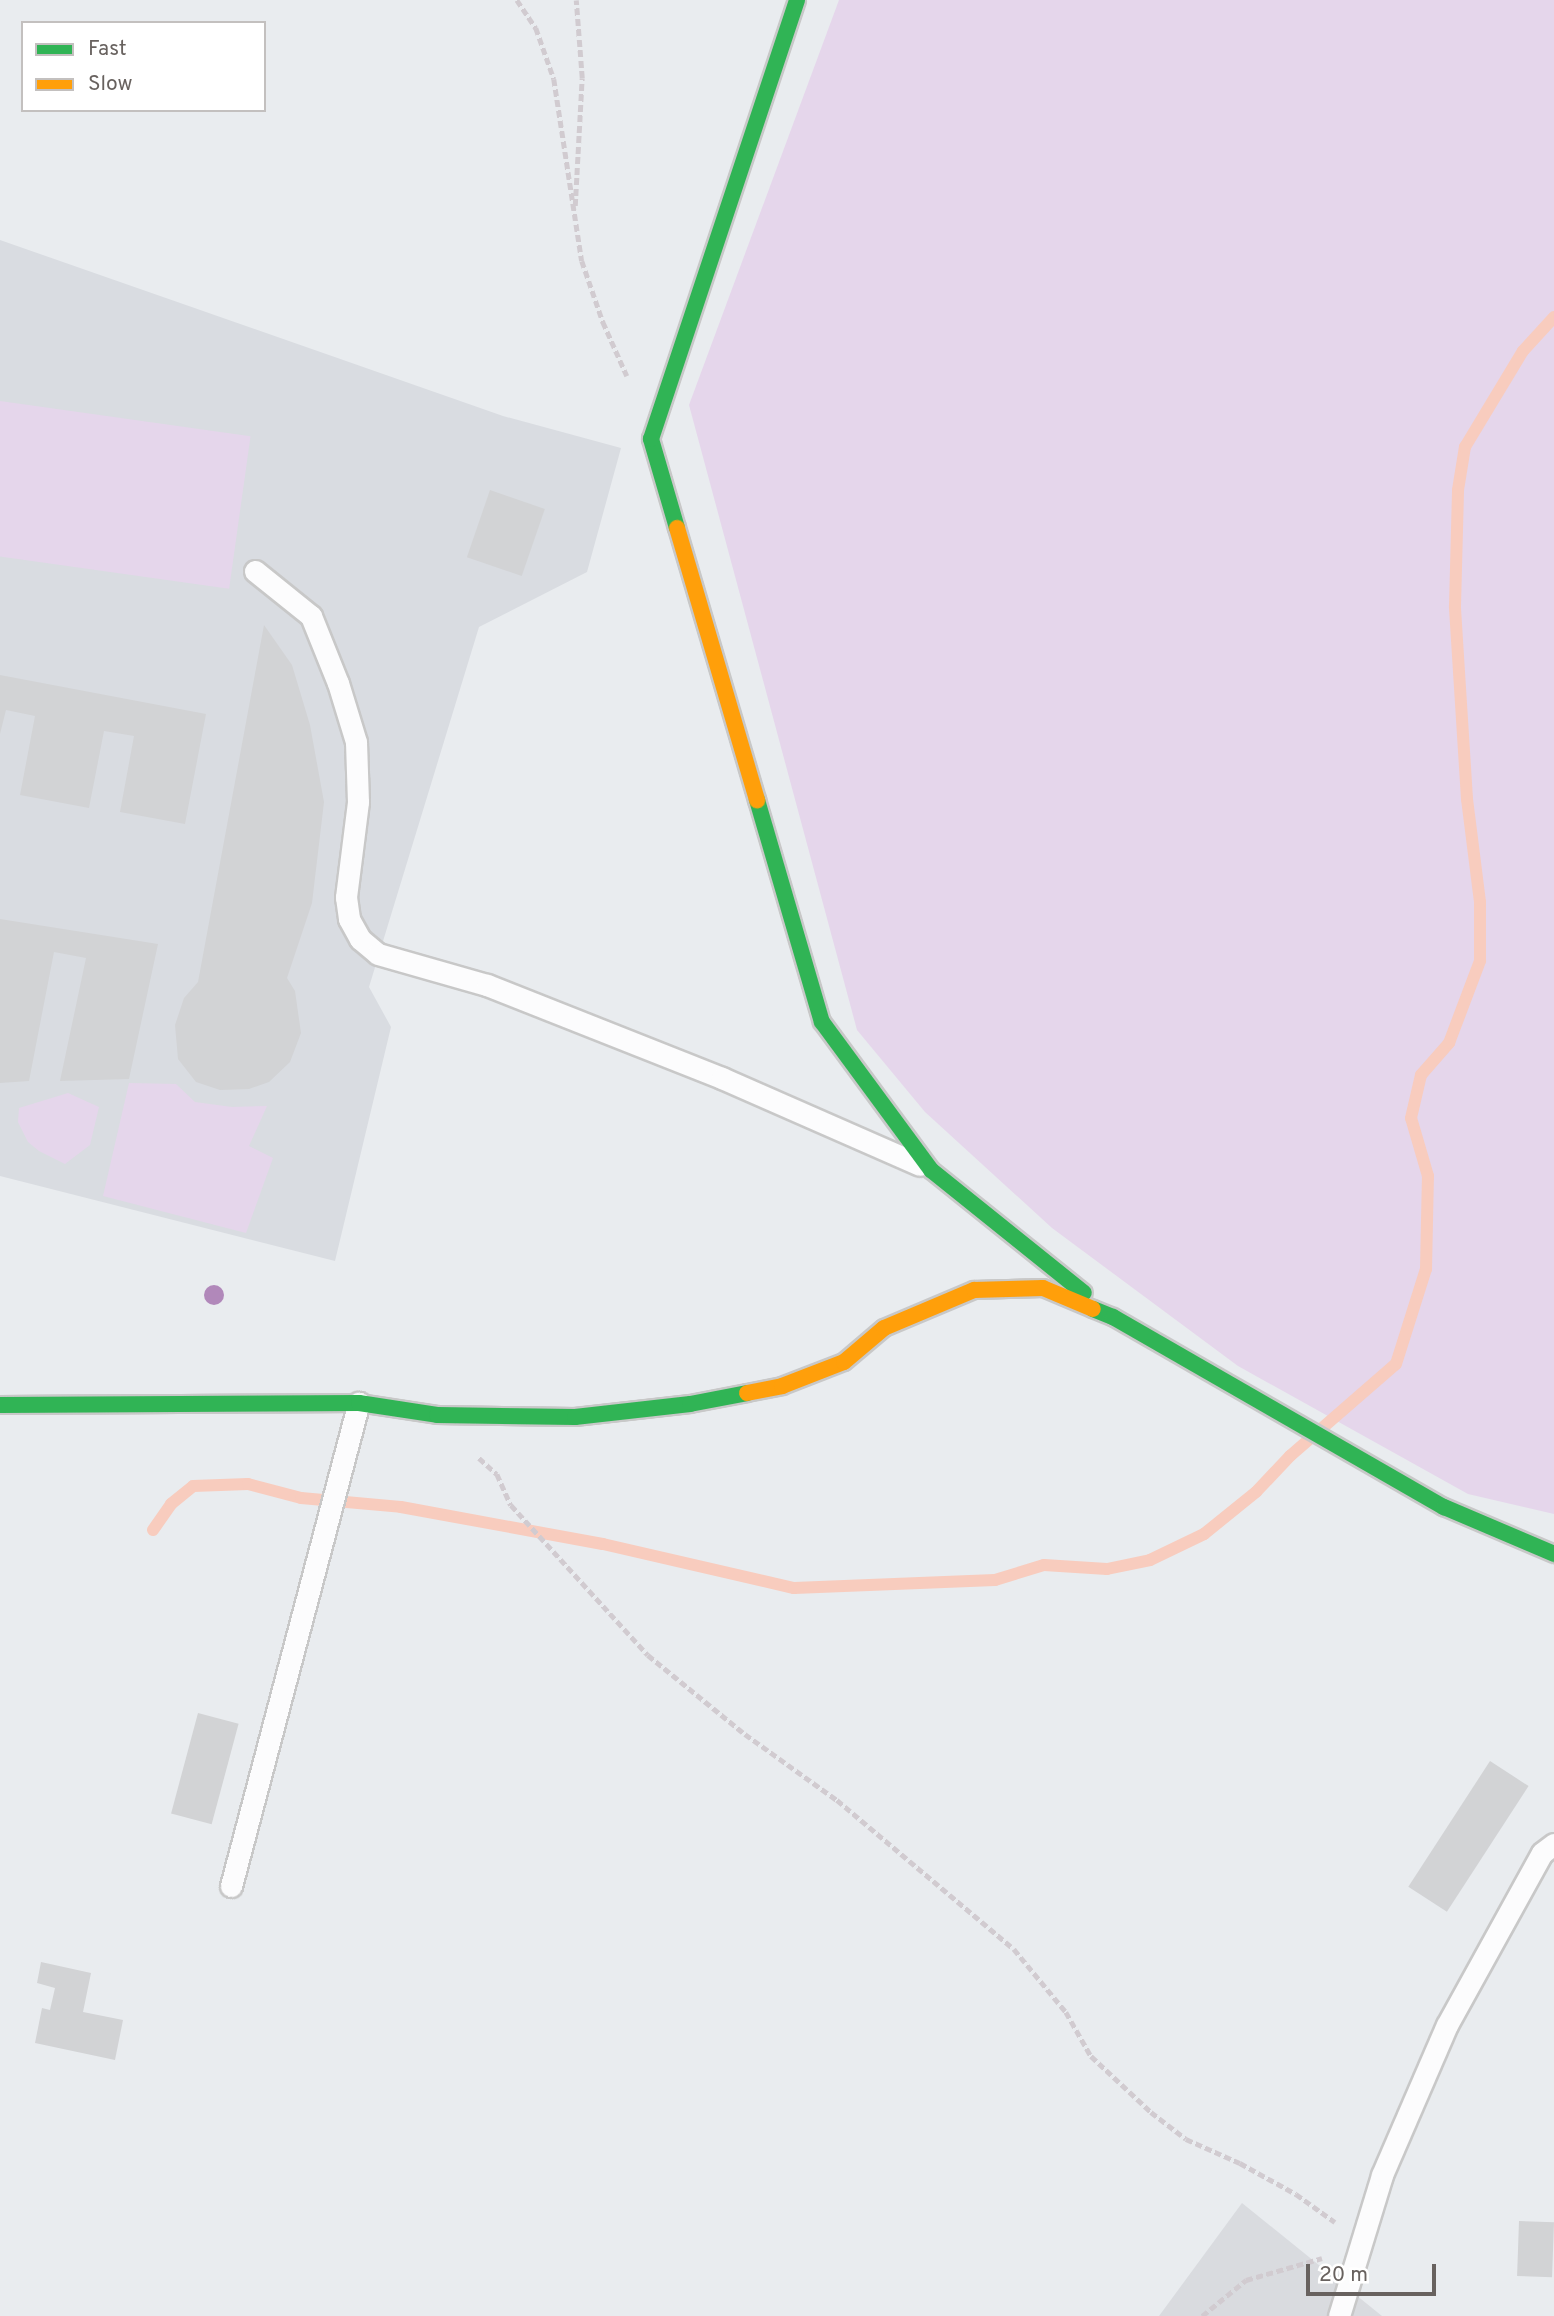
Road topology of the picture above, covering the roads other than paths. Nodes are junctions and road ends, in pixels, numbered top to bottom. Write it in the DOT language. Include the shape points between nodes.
graph roads {
  1 [pos="797,0"];
  2 [pos="255,571"];
  3 [pos="931,1170"];
  4 [pos="1112,1317"];
  5 [pos="359,1403"];
  6 [pos="0,1405"];
  7 [pos="1554,1554"];
  8 [pos="1554,1844"];
  9 [pos="230,1886"];
  10 [pos="1339,2316"];
  1 -- 3 [label="street" via="651,439 822,1022"];
  2 -- 3 [label="lane" via="311,616 356,742 358,803 346,897 349,919 360,939 378,954 487,985 722,1078"];
  3 -- 4 [label="street"];
  4 -- 5 [label="street" via="1043,1288 974,1290 884,1328 844,1362 782,1386 690,1404 575,1417 437,1415"];
  4 -- 7 [label="street" via="1444,1507"];
  5 -- 6 [label="street"];
  5 -- 9 [label="lane"];
  8 -- 10 [label="lane" via="1542,1853 1447,2025 1382,2175"];
}
